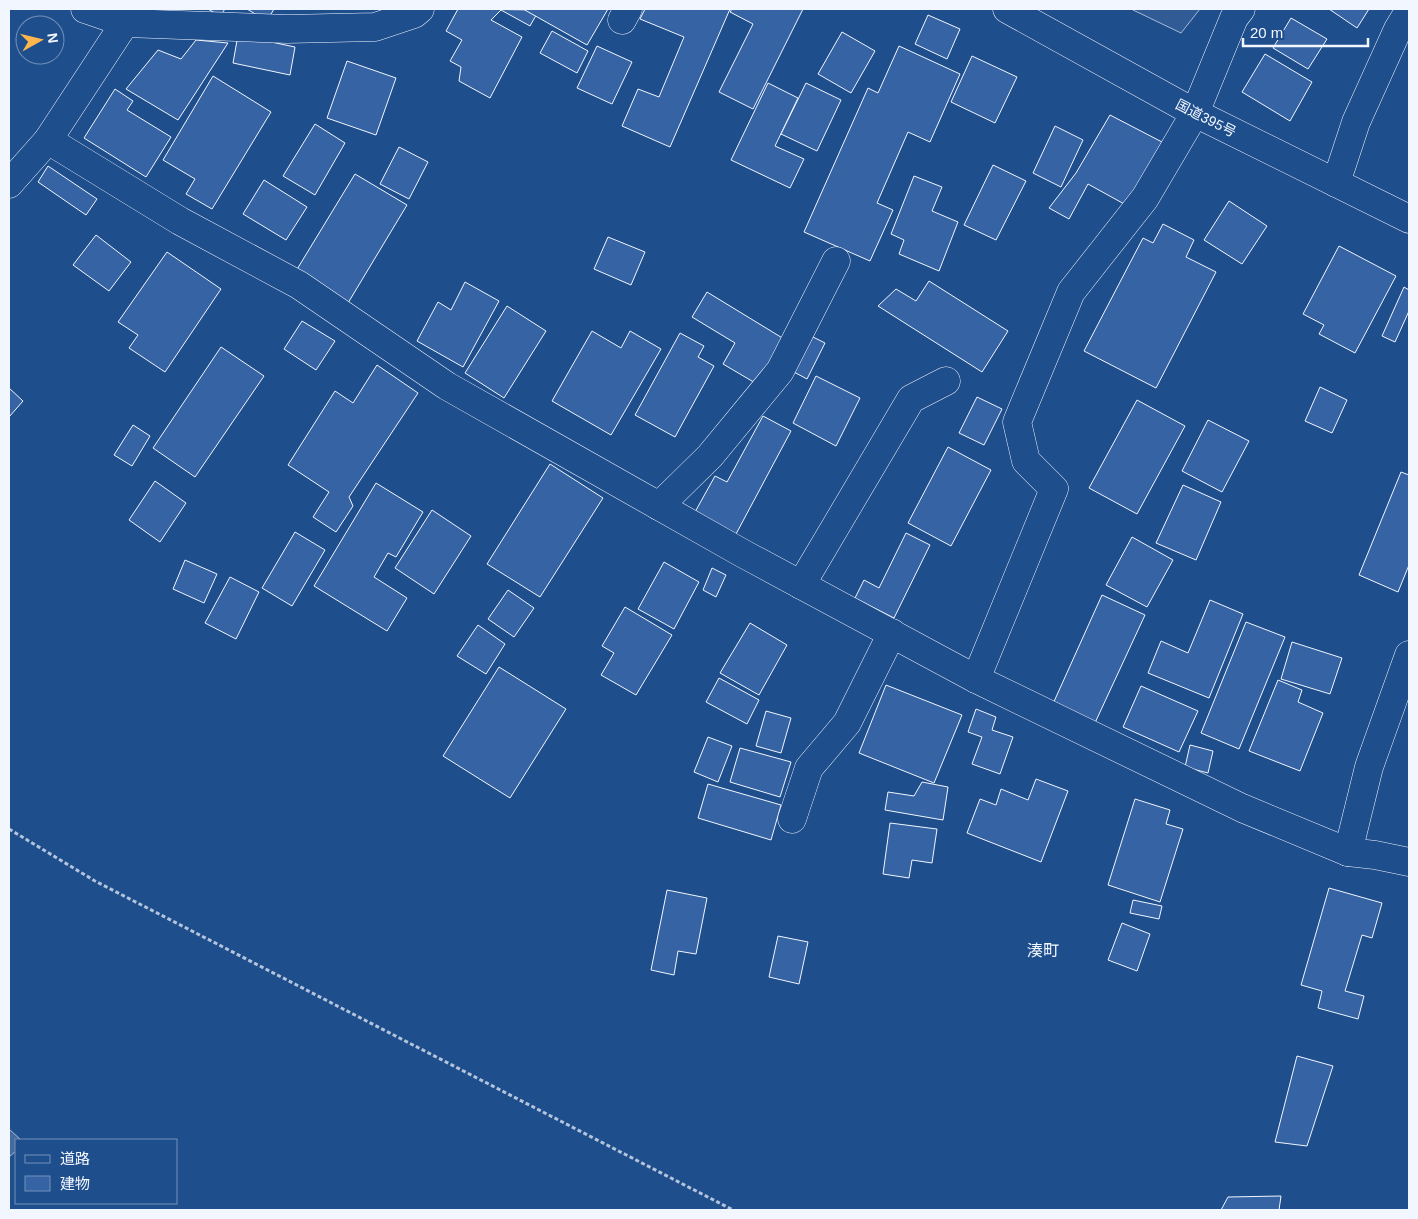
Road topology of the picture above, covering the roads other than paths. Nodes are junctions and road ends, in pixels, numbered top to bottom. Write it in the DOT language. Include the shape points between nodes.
graph roads {
  1 [pos="85,9"];
  2 [pos="420,9"];
  3 [pos="1007,9"];
  4 [pos="1241,9"];
  5 [pos="1409,11"];
  6 [pos="130,16"];
  7 [pos="1195,113"];
  8 [pos="48,140"];
  9 [pos="1336,182"];
  10 [pos="9,184"];
  11 [pos="1409,219"];
  12 [pos="836,261"];
  13 [pos="946,381"];
  14 [pos="659,506"];
  15 [pos="801,585"];
  16 [pos="892,634"];
  17 [pos="1409,655"];
  18 [pos="976,679"];
  19 [pos="792,820"];
  20 [pos="1348,852"];
  21 [pos="1409,862"];
  1 -- 6 [label="main road"];
  2 -- 6 [label="main road" via="375,27 287,29"];
  3 -- 7 [label="main road, 国道395号"];
  4 -- 7 [label="main road" via="1234,18"];
  5 -- 9 [label="main road" via="1356,122"];
  6 -- 8 [label="main road"];
  7 -- 9 [label="main road, 国道395号"];
  7 -- 18 [label="main road" via="1145,198 1071,292 1018,422 1026,461 1054,489"];
  8 -- 10 [label="main road"];
  8 -- 14 [label="main road" via="180,221 299,285 447,386"];
  9 -- 11 [label="main road, 国道395号"];
  12 -- 14 [label="main road" via="780,371 710,456"];
  13 -- 15 [label="main road" via="910,399"];
  14 -- 15 [label="main road"];
  15 -- 16 [label="main road"];
  16 -- 18 [label="main road"];
  16 -- 19 [label="main road" via="848,724 809,768"];
  17 -- 20 [label="main road" via="1369,767"];
  18 -- 20 [label="main road" via="1242,808"];
  20 -- 21 [label="main road"];
}
